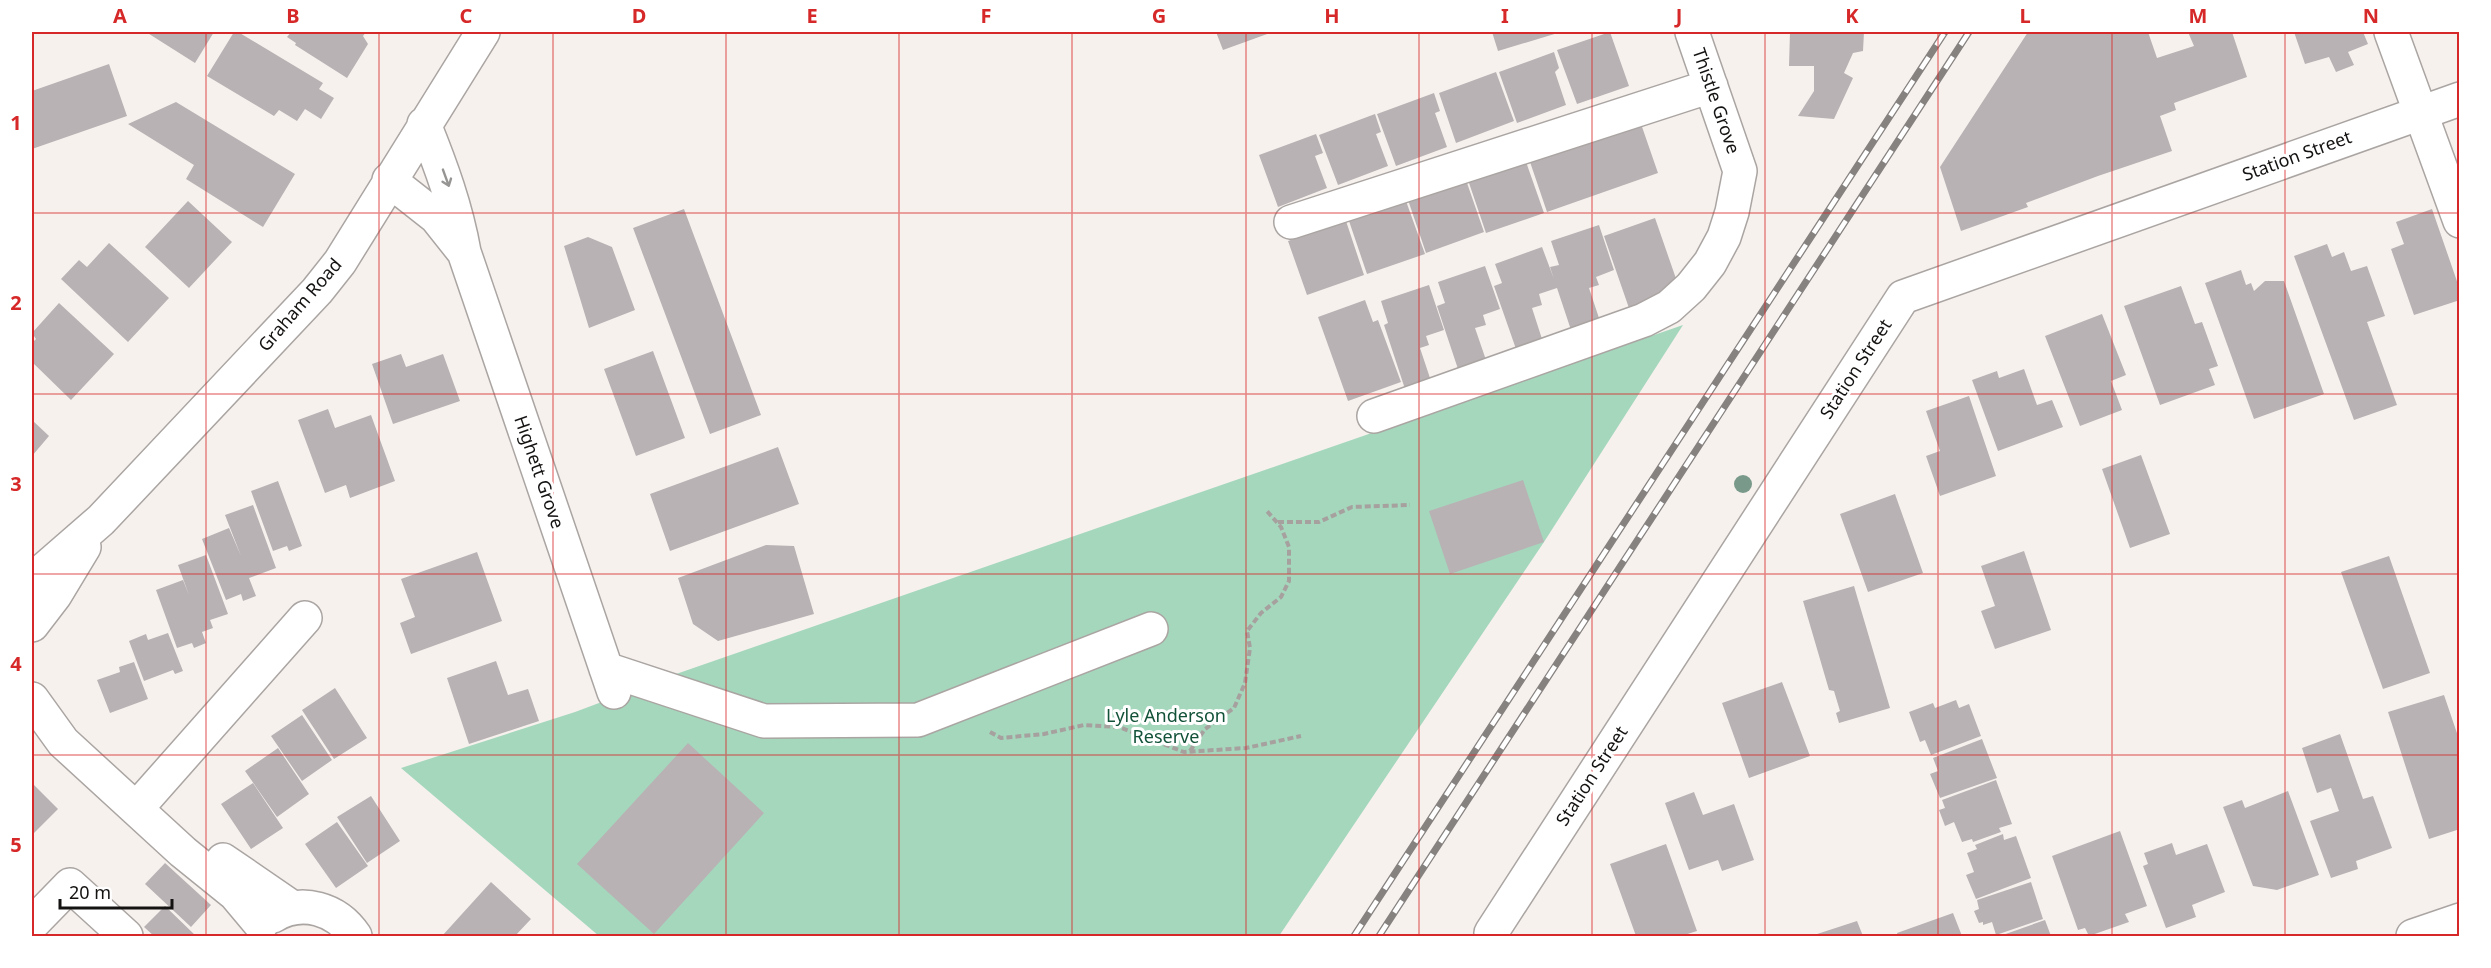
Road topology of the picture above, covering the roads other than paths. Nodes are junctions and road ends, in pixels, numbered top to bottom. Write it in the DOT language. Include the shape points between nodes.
graph roads {
  1 [pos="483,32"];
  2 [pos="1692,32"];
  3 [pos="2391,32"];
  4 [pos="1711,86"];
  5 [pos="2460,99"];
  6 [pos="2420,112"];
  7 [pos="424,124"];
  8 [pos="389,180"];
  9 [pos="2460,221"];
  10 [pos="1291,222"];
  11 [pos="464,252"];
  12 [pos="1374,416"];
  13 [pos="101,520"];
  14 [pos="32,580"];
  15 [pos="305,618"];
  16 [pos="32,625"];
  17 [pos="1151,629"];
  18 [pos="32,699"];
  19 [pos="32,723"];
  20 [pos="63,742"];
  21 [pos="136,809"];
  22 [pos="293,908"];
  23 [pos="2460,920"];
  24 [pos="32,924"];
  25 [pos="257,931"];
  26 [pos="126,936"];
  27 [pos="355,936"];
  28 [pos="1492,936"];
  29 [pos="2413,936"];
  1 -- 7 [label="street, Graham Road"];
  2 -- 4 [label="street, Thistle Grove"];
  3 -- 6 [label="street"];
  4 -- 10 [label="street"];
  4 -- 12 [label="street, Thistle Grove" via="1740,171 1724,237 1691,287 1669,307 1644,320"];
  5 -- 6 [label="street, Station Street"];
  6 -- 9 [label="street"];
  6 -- 28 [label="street, Station Street" via="1903,297"];
  7 -- 8 [label="street, Graham Road"];
  7 -- 11 [label="street, Highett Grove, one-way" via="458,215"];
  8 -- 11 [label="street, Highett Grove" via="436,217"];
  8 -- 13 [label="street, Graham Road" via="340,262 317,291"];
  11 -- 17 [label="street, Highett Grove" via="610,681 764,721 918,720"];
  13 -- 14 [label="street, Graham Road"];
  13 -- 16 [label="street, Graham Road"];
  15 -- 21 [label="street"];
  18 -- 20 [label="street"];
  19 -- 20 [label="street"];
  20 -- 21 [label="street"];
  21 -- 22 [label="street" via="199,843"];
  21 -- 25 [label="street" via="235,894"];
  22 -- 25 [label="street" via="276,914"];
  22 -- 27 [label="street" via="314,908 337,916"];
  23 -- 29 [label="street"];
  24 -- 26 [label="street" via="70,885"];
}
